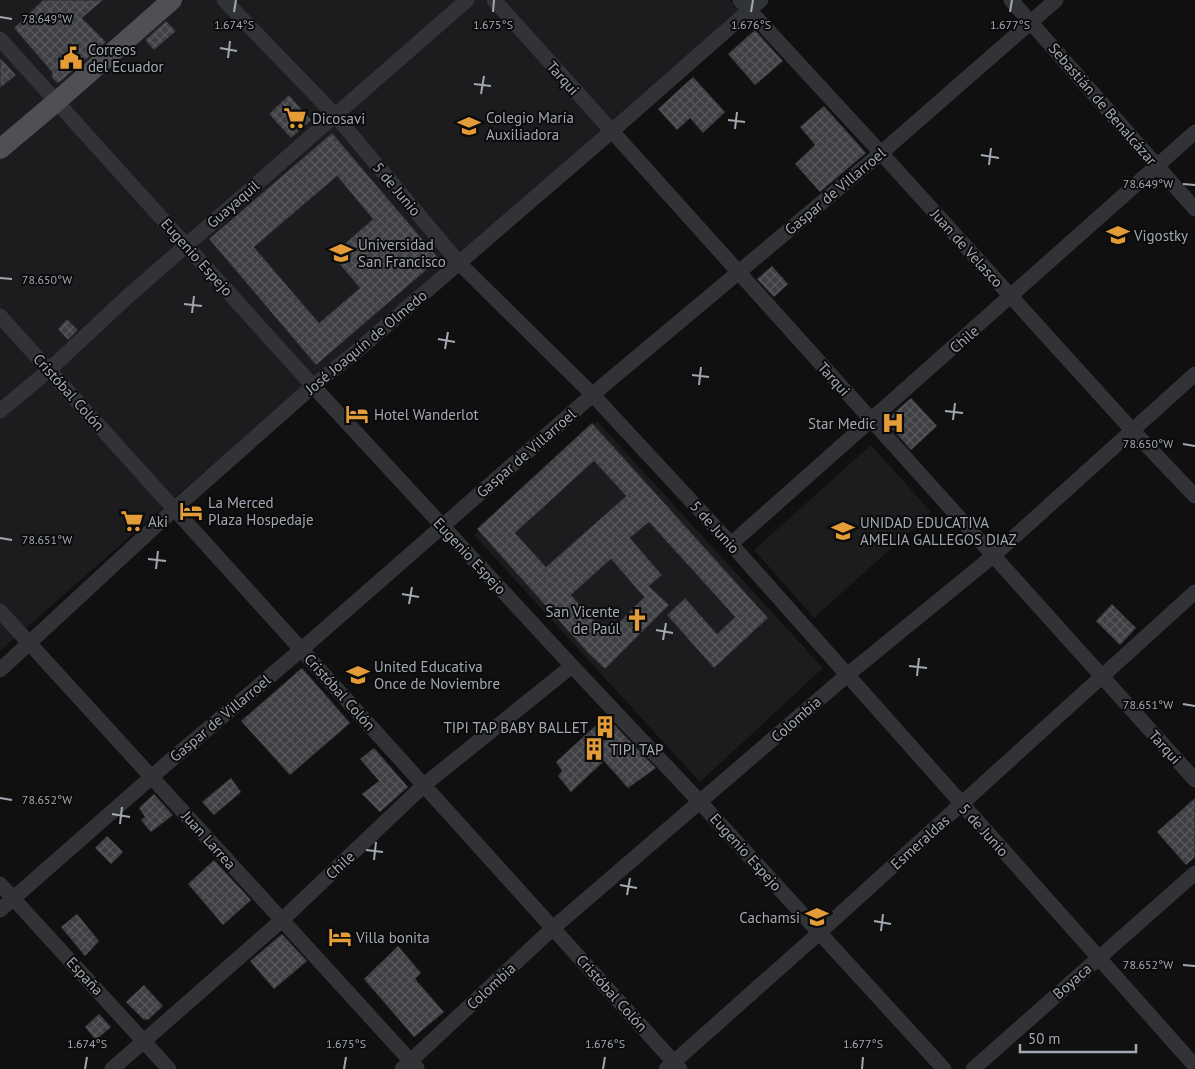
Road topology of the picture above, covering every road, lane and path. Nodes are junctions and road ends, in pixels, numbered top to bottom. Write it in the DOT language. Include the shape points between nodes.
graph roads {
  1 [pos="172,0"];
  2 [pos="224,0"];
  3 [pos="467,0"];
  4 [pos="494,0"];
  5 [pos="762,0"];
  6 [pos="1011,0"];
  7 [pos="1056,0"];
  8 [pos="745,5"];
  9 [pos="1030,22"];
  10 [pos="0,39"];
  11 [pos="56,102"];
  12 [pos="335,115"];
  13 [pos="612,131"];
  14 [pos="1195,132"];
  15 [pos="0,149"];
  16 [pos="881,153"];
  17 [pos="1156,165"];
  18 [pos="1195,209"];
  19 [pos="186,245"];
  20 [pos="458,263"];
  21 [pos="739,273"];
  22 [pos="1011,297"];
  23 [pos="0,316"];
  24 [pos="49,370"];
  25 [pos="1195,374"];
  26 [pos="313,386"];
  27 [pos="593,395"];
  28 [pos="0,411"];
  29 [pos="871,421"];
  30 [pos="1132,430"];
  31 [pos="1195,496"];
  32 [pos="174,509"];
  33 [pos="443,526"];
  34 [pos="731,544"];
  35 [pos="993,556"];
  36 [pos="1195,592"];
  37 [pos="0,611"];
  38 [pos="30,644"];
  39 [pos="302,649"];
  40 [pos="572,666"];
  41 [pos="0,670"];
  42 [pos="846,676"];
  43 [pos="1101,677"];
  44 [pos="152,778"];
  45 [pos="1195,780"];
  46 [pos="424,785"];
  47 [pos="700,802"];
  48 [pos="961,804"];
  49 [pos="1195,873"];
  50 [pos="0,884"];
  51 [pos="14,898"];
  52 [pos="0,910"];
  53 [pos="282,920"];
  54 [pos="553,928"];
  55 [pos="819,933"];
  56 [pos="1098,958"];
  57 [pos="144,1040"];
  58 [pos="410,1066"];
  59 [pos="1195,1066"];
  60 [pos="673,1067"];
  61 [pos="112,1069"];
  62 [pos="169,1069"];
  63 [pos="944,1069"];
  64 [pos="973,1069"];
  1 -- 11 [label="main road"];
  2 -- 12 [label="street, 5 de Junio"];
  3 -- 12 [label="street, Guayaquil"];
  4 -- 13 [label="street, Tarqui"];
  5 -- 8 [label="street, José Joaquín de Olmedo"];
  6 -- 9 [label="street, Sebastián de Benalcázar"];
  7 -- 9 [label="street, Gaspar de Villarroel"];
  8 -- 13 [label="street, José Joaquín de Olmedo"];
  8 -- 16 [label="street, Juan de Velasco"];
  9 -- 16 [label="street, Gaspar de Villarroel"];
  9 -- 17 [label="street, Sebastián de Benalcázar"];
  10 -- 11 [label="street, Eugenio Espejo"];
  11 -- 15 [label="main road"];
  11 -- 19 [label="street, Eugenio Espejo"];
  12 -- 19 [label="street, Guayaquil"];
  12 -- 20 [label="street, 5 de Junio"];
  13 -- 20 [label="street, José Joaquín de Olmedo"];
  13 -- 21 [label="street, Tarqui"];
  14 -- 17 [label="street, Chile"];
  16 -- 21 [label="street, Gaspar de Villarroel"];
  16 -- 22 [label="street, Juan de Velasco"];
  17 -- 18 [label="street, Sebastián de Benalcázar"];
  17 -- 22 [label="street, Chile"];
  19 -- 24 [label="street, Guayaquil"];
  19 -- 26 [label="street, Eugenio Espejo"];
  20 -- 26 [label="street, José Joaquín de Olmedo"];
  20 -- 27 [label="street, 5 de Junio"];
  21 -- 27 [label="street, Gaspar de Villarroel"];
  21 -- 29 [label="street, Tarqui"];
  22 -- 29 [label="street, Chile"];
  22 -- 30 [label="street, Juan de Velasco"];
  23 -- 24 [label="street, Cristóbal Colón"];
  24 -- 28 [label="street, Guayaquil"];
  24 -- 32 [label="street, Cristóbal Colón"];
  25 -- 30 [label="street, Colombia"];
  26 -- 32 [label="street, José Joaquín de Olmedo"];
  26 -- 33 [label="street, Eugenio Espejo"];
  27 -- 33 [label="street, Gaspar de Villarroel"];
  27 -- 34 [label="street, 5 de Junio"];
  29 -- 34 [label="street, Chile"];
  29 -- 35 [label="street, Tarqui"];
  30 -- 31 [label="street, Juan de Velasco"];
  30 -- 35 [label="street, Colombia"];
  32 -- 38 [label="street, José Joaquín de Olmedo"];
  32 -- 39 [label="street, Cristóbal Colón"];
  33 -- 39 [label="street, Gaspar de Villarroel"];
  33 -- 40 [label="street, Eugenio Espejo"];
  34 -- 42 [label="street, 5 de Junio"];
  35 -- 42 [label="street, Colombia"];
  35 -- 43 [label="street, Tarqui"];
  36 -- 43 [label="street, Esmeraldas"];
  37 -- 38 [label="street, Juan Larrea"];
  38 -- 41 [label="street, José Joaquín de Olmedo"];
  38 -- 44 [label="street, Juan Larrea"];
  39 -- 44 [label="street, Gaspar de Villarroel"];
  39 -- 46 [label="street, Cristóbal Colón"];
  40 -- 46 [label="street, Chile"];
  40 -- 47 [label="street, Eugenio Espejo"];
  42 -- 47 [label="street, Colombia"];
  42 -- 48 [label="street, 5 de Junio"];
  43 -- 45 [label="street, Tarqui"];
  43 -- 48 [label="street, Esmeraldas"];
  44 -- 51 [label="street, Gaspar de Villarroel"];
  44 -- 53 [label="street, Juan Larrea"];
  46 -- 53 [label="street, Chile"];
  46 -- 54 [label="street, Cristóbal Colón"];
  47 -- 54 [label="street, Colombia"];
  47 -- 55 [label="street, Eugenio Espejo"];
  48 -- 55 [label="street, Esmeraldas"];
  48 -- 56 [label="street, 5 de Junio"];
  49 -- 56 [label="street, Boyaca"];
  50 -- 51 [label="street, España"];
  51 -- 52 [label="street, Gaspar de Villarroel"];
  51 -- 57 [label="street, España"];
  53 -- 57 [label="street, Chile"];
  53 -- 58 [label="street, Juan Larrea"];
  54 -- 58 [label="street, Colombia"];
  54 -- 60 [label="street, Cristóbal Colón"];
  55 -- 60 [label="street, Esmeraldas"];
  55 -- 63 [label="street, Eugenio Espejo"];
  56 -- 59 [label="street, 5 de Junio"];
  56 -- 64 [label="street, Boyaca"];
  57 -- 61 [label="street, Chile"];
  57 -- 62 [label="street, España"];
}
